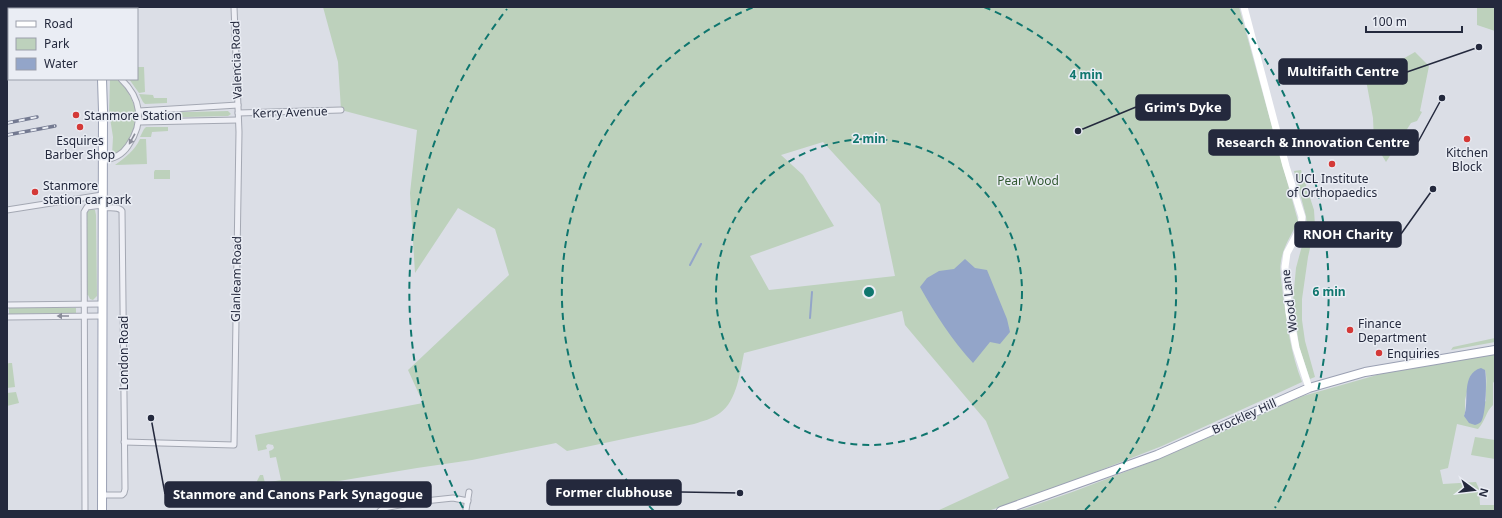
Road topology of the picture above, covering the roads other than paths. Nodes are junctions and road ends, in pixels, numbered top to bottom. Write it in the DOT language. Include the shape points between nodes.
graph roads {
  1 [pos="107,7"];
  2 [pos="234,7"];
  3 [pos="1244,7"];
  4 [pos="93,8"];
  5 [pos="102,80"];
  6 [pos="122,80"];
  7 [pos="238,106"];
  8 [pos="341,110"];
  9 [pos="139,111"];
  10 [pos="238,113"];
  11 [pos="238,120"];
  12 [pos="139,122"];
  13 [pos="103,160"];
  14 [pos="102,195"];
  15 [pos="102,207"];
  16 [pos="7,210"];
  17 [pos="102,304"];
  18 [pos="84,305"];
  19 [pos="7,306"];
  20 [pos="84,316"];
  21 [pos="102,316"];
  22 [pos="7,317"];
  23 [pos="1495,350"];
  24 [pos="1309,388"];
  25 [pos="124,442"];
  26 [pos="469,492"];
  27 [pos="102,495"];
  28 [pos="468,501"];
  29 [pos="466,510"];
  30 [pos="85,511"];
  31 [pos="102,511"];
  32 [pos="380,511"];
  33 [pos="1001,511"];
  1 -- 4 [label="street"];
  2 -- 7 [label="street, Valencia Road"];
  3 -- 24 [label="street, Wood Lane" via="1302,217 1301,227 1287,253 1285,267 1289,312 1296,348"];
  5 -- 13 [label="main road, London Road"];
  6 -- 9 [label="street" via="133,94"];
  7 -- 9 [label="street, Kerry Avenue"];
  7 -- 10 [label="street, Valencia Road"];
  8 -- 10 [label="street, Kerry Avenue"];
  9 -- 12 [label="street"];
  10 -- 11 [label="street, Glanleam Road"];
  11 -- 12 [label="street, Kerry Avenue"];
  11 -- 25 [label="street, Glanleam Road" via="234,445"];
  12 -- 13 [label="street, one-way" via="134,137 126,148 114,158"];
  13 -- 14 [label="main road, London Road"];
  14 -- 15 [label="main road, London Road"];
  14 -- 16 [label="street"];
  15 -- 17 [label="main road, London Road"];
  15 -- 18 [label="street, London Road" via="87,207 84,212"];
  15 -- 25 [label="street, London Road" via="122,211"];
  17 -- 18 [label="street"];
  17 -- 21 [label="main road, London Road"];
  18 -- 19 [label="street"];
  18 -- 20 [label="street, London Road"];
  20 -- 21 [label="street"];
  20 -- 22 [label="street, one-way"];
  20 -- 30 [label="street, London Road"];
  21 -- 27 [label="main road, London Road"];
  23 -- 24 [label="main road, Brockley Hill" via="1366,372"];
  24 -- 33 [label="main road, Brockley Hill" via="1157,455"];
  25 -- 27 [label="street, London Road" via="124,493"];
  26 -- 28 [label="street"];
  27 -- 31 [label="main road, London Road"];
  28 -- 29 [label="street"];
  28 -- 32 [label="street" via="453,498 415,502"];
}
